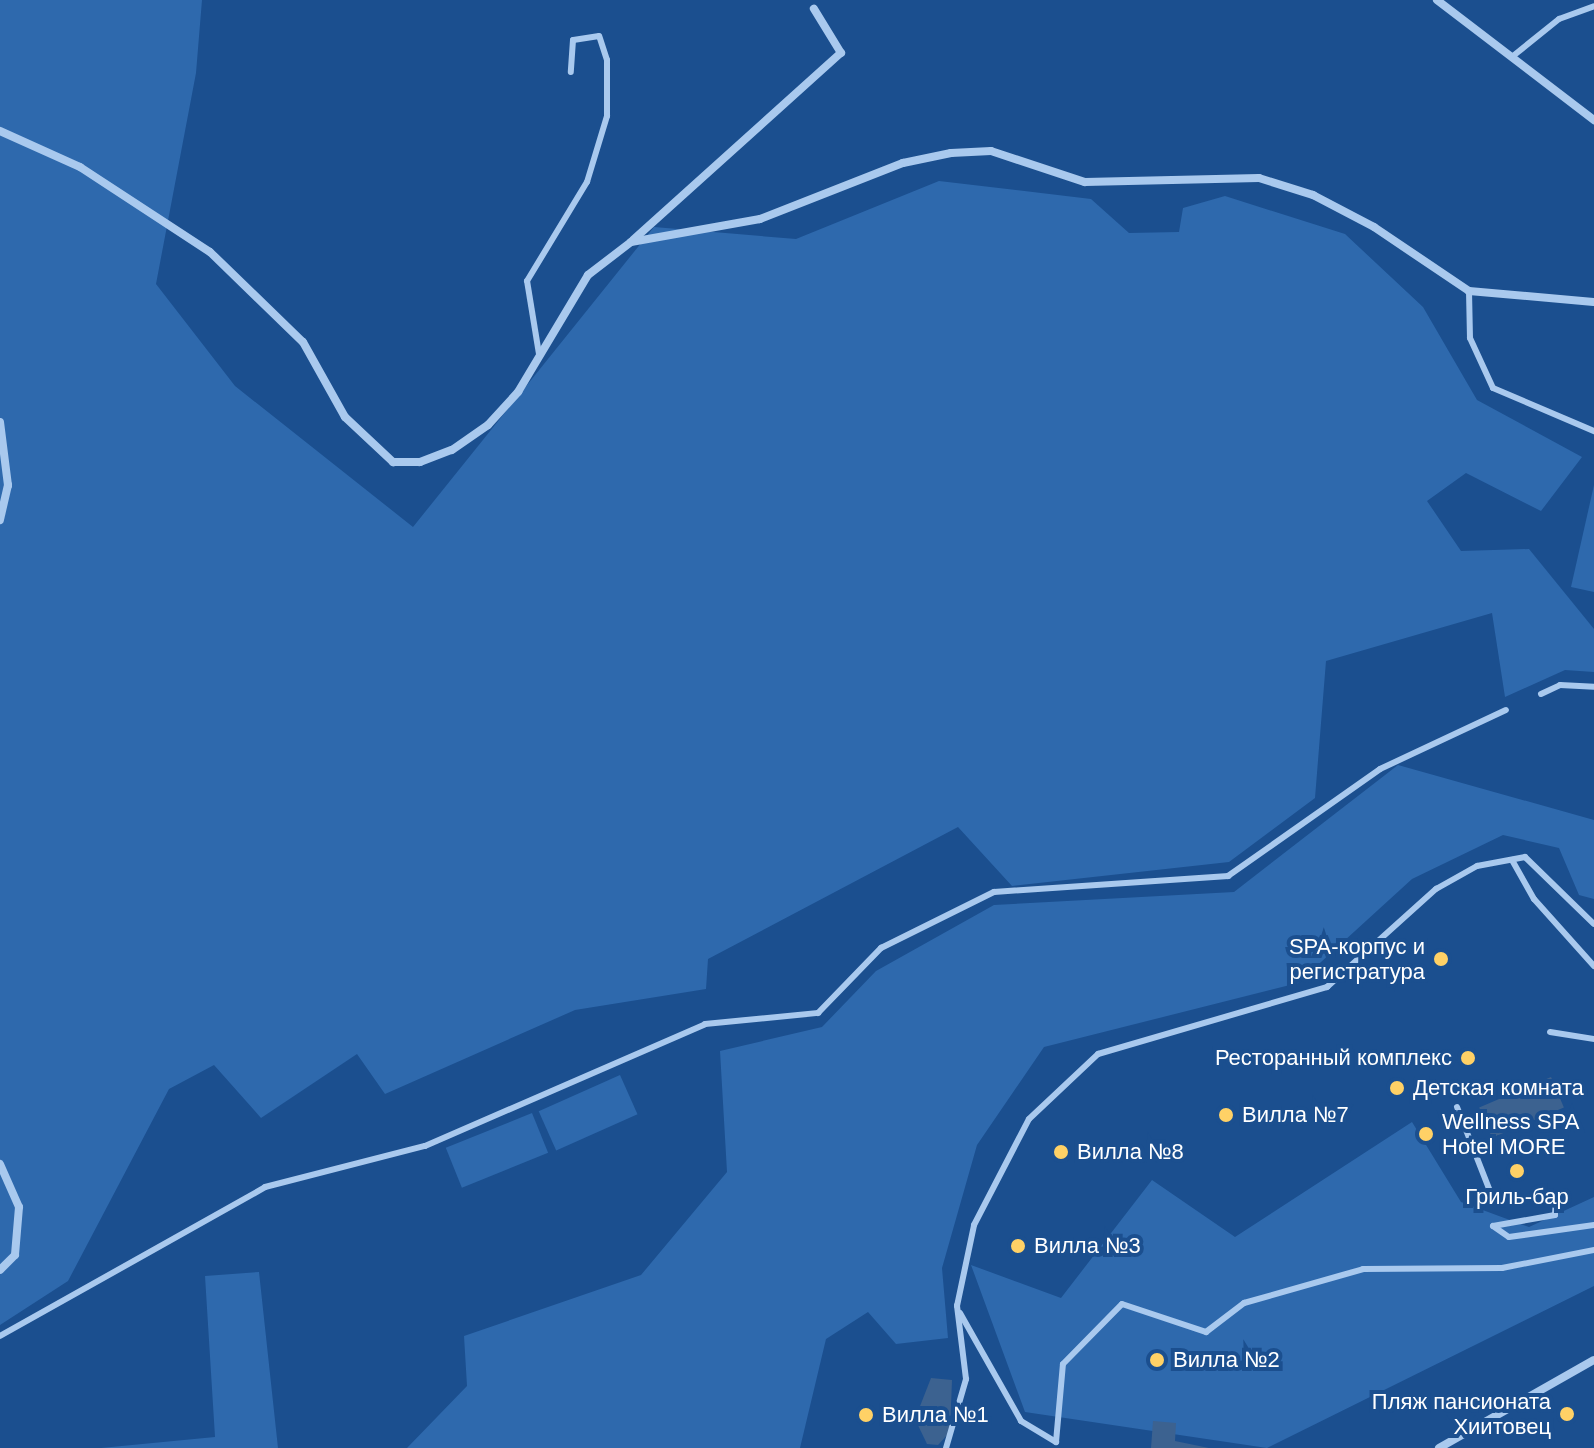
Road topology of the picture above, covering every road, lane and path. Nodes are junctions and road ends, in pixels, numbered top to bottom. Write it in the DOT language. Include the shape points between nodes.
graph roads {
  1 [pos="1437,0"];
  2 [pos="1594,6"];
  3 [pos="814,9"];
  4 [pos="1513,56"];
  5 [pos="571,72"];
  6 [pos="1594,120"];
  7 [pos="0,131"];
  8 [pos="631,242"];
  9 [pos="1469,291"];
  10 [pos="1594,302"];
  11 [pos="539,354"];
  12 [pos="0,422"];
  13 [pos="1594,431"];
  14 [pos="0,520"];
  15 [pos="1594,687"];
  16 [pos="1541,694"];
  17 [pos="1506,710"];
  18 [pos="1512,860"];
  19 [pos="1594,924"];
  20 [pos="1594,966"];
  21 [pos="1550,1032"];
  22 [pos="1594,1039"];
  23 [pos="1457,1107"];
  24 [pos="0,1164"];
  25 [pos="1594,1225"];
  26 [pos="1594,1250"];
  27 [pos="0,1270"];
  28 [pos="957,1306"];
  29 [pos="0,1336"];
  30 [pos="1594,1360"];
  31 [pos="946,1448"];
  32 [pos="1439,1448"];
  1 -- 4 [label="street"];
  2 -- 4 [label="lane" via="1559,19"];
  3 -- 8 [label="street" via="841,53"];
  4 -- 6 [label="street"];
  5 -- 11 [label="lane" via="573,40 599,36 607,60 607,116 587,182 527,281"];
  7 -- 11 [label="street" via="80,167 210,252 303,342 345,417 393,462 430,458 488,425"];
  8 -- 9 [label="street" via="760,219 903,163 991,151 1085,182 1259,178 1362,220"];
  8 -- 11 [label="street" via="588,275"];
  9 -- 10 [label="street"];
  9 -- 13 [label="lane" via="1470,338 1493,388"];
  12 -- 14 [label="street" via="8,485"];
  15 -- 16 [label="lane" via="1560,685"];
  17 -- 29 [label="lane" via="1380,769 1228,876 994,892 881,948 818,1013 705,1024 425,1146 265,1187"];
  18 -- 19 [label="lane" via="1525,857 1562,886"];
  18 -- 20 [label="lane" via="1534,899"];
  18 -- 28 [label="lane" via="1477,866 1436,889 1327,987 1098,1054 1029,1119 974,1225"];
  21 -- 22 [label="lane"];
  23 -- 25 [label="lane" via="1493,1199 1556,1200 1555,1215 1493,1226 1509,1237"];
  24 -- 27 [label="street" via="19,1207 15,1255"];
  26 -- 28 [label="lane" via="1502,1268 1363,1269 1244,1303 1206,1332 1122,1304 1063,1364 1056,1442 1021,1421"];
  28 -- 31 [label="lane" via="966,1379"];
  30 -- 32 [label="street"];
}
